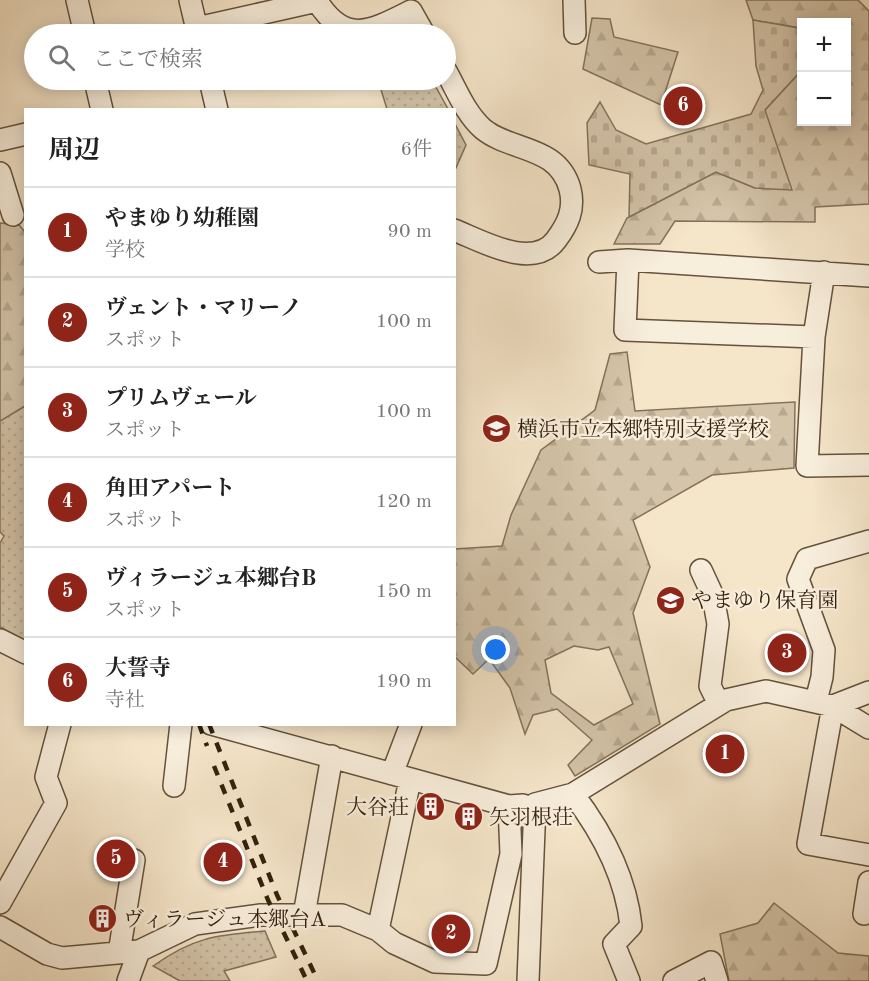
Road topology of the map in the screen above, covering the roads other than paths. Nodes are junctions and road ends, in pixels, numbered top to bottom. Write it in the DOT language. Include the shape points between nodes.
graph roads {
  1 [pos="77,0"];
  2 [pos="190,0"];
  3 [pos="317,0"];
  4 [pos="574,0"];
  5 [pos="83,24"];
  6 [pos="196,24"];
  7 [pos="225,24"];
  8 [pos="337,24"];
  9 [pos="385,24"];
  10 [pos="418,24"];
  11 [pos="575,33"];
  12 [pos="456,89"];
  13 [pos="97,90"];
  14 [pos="212,90"];
  15 [pos="102,108"];
  16 [pos="217,108"];
  17 [pos="24,134"];
  18 [pos="0,140"];
  19 [pos="0,173"];
  20 [pos="13,215"];
  21 [pos="456,231"];
  22 [pos="628,260"];
  23 [pos="599,262"];
  24 [pos="824,272"];
  25 [pos="869,276"];
  26 [pos="814,337"];
  27 [pos="869,465"];
  28 [pos="869,541"];
  29 [pos="700,570"];
  30 [pos="1,642"];
  31 [pos="24,651"];
  32 [pos="869,692"];
  33 [pos="719,704"];
  34 [pos="824,704"];
  35 [pos="59,726"];
  36 [pos="181,726"];
  37 [pos="223,726"];
  38 [pos="411,726"];
  39 [pos="869,728"];
  40 [pos="241,729"];
  41 [pos="332,756"];
  42 [pos="401,777"];
  43 [pos="174,786"];
  44 [pos="573,794"];
  45 [pos="535,804"];
  46 [pos="509,807"];
  47 [pos="869,855"];
  48 [pos="134,860"];
  49 [pos="0,903"];
  50 [pos="303,915"];
  51 [pos="0,928"];
  52 [pos="378,930"];
  53 [pos="129,952"];
  54 [pos="128,981"];
  55 [pos="528,981"];
  56 [pos="628,981"];
  57 [pos="674,981"];
  58 [pos="717,981"];
  1 -- 5 [label="street"];
  2 -- 6 [label="street"];
  3 -- 7 [label="street"];
  3 -- 8 [label="street" via="329,20"];
  4 -- 11 [label="street"];
  9 -- 10 [label="street" via="411,11"];
  12 -- 21 [label="street" via="472,117 485,130 555,164 567,178 572,199 569,219 556,239 534,254 513,253"];
  13 -- 15 [label="street"];
  14 -- 16 [label="street"];
  17 -- 18 [label="street"];
  19 -- 20 [label="street"];
  22 -- 23 [label="street"];
  22 -- 24 [label="street"];
  22 -- 26 [label="street" via="625,330"];
  24 -- 25 [label="street"];
  24 -- 26 [label="street"];
  26 -- 27 [label="street" via="807,466"];
  28 -- 34 [label="street" via="807,559 798,579 824,650"];
  29 -- 33 [label="street" via="713,596 718,624 710,686"];
  30 -- 31 [label="street"];
  32 -- 34 [label="street"];
  33 -- 34 [label="street" via="765,691"];
  33 -- 44 [label="street"];
  34 -- 39 [label="street"];
  34 -- 47 [label="street" via="808,844"];
  35 -- 49 [label="street" via="46,777 56,803"];
  36 -- 43 [label="street"];
  37 -- 40 [label="street"];
  38 -- 42 [label="street"];
  40 -- 41 [label="street"];
  41 -- 42 [label="street"];
  41 -- 50 [label="street"];
  42 -- 46 [label="street"];
  42 -- 52 [label="street"];
  44 -- 45 [label="street"];
  44 -- 56 [label="street" via="595,823 628,898 631,926 614,944"];
  45 -- 46 [label="street"];
  45 -- 55 [label="street"];
  46 -- 52 [label="street" via="511,854 486,964 435,962 394,943"];
  48 -- 53 [label="street"];
  50 -- 52 [label="street" via="342,915"];
  50 -- 53 [label="street" via="261,915 195,924"];
  51 -- 53 [label="street" via="62,958"];
  53 -- 54 [label="street"];
  57 -- 58 [label="street" via="711,962"];
}
